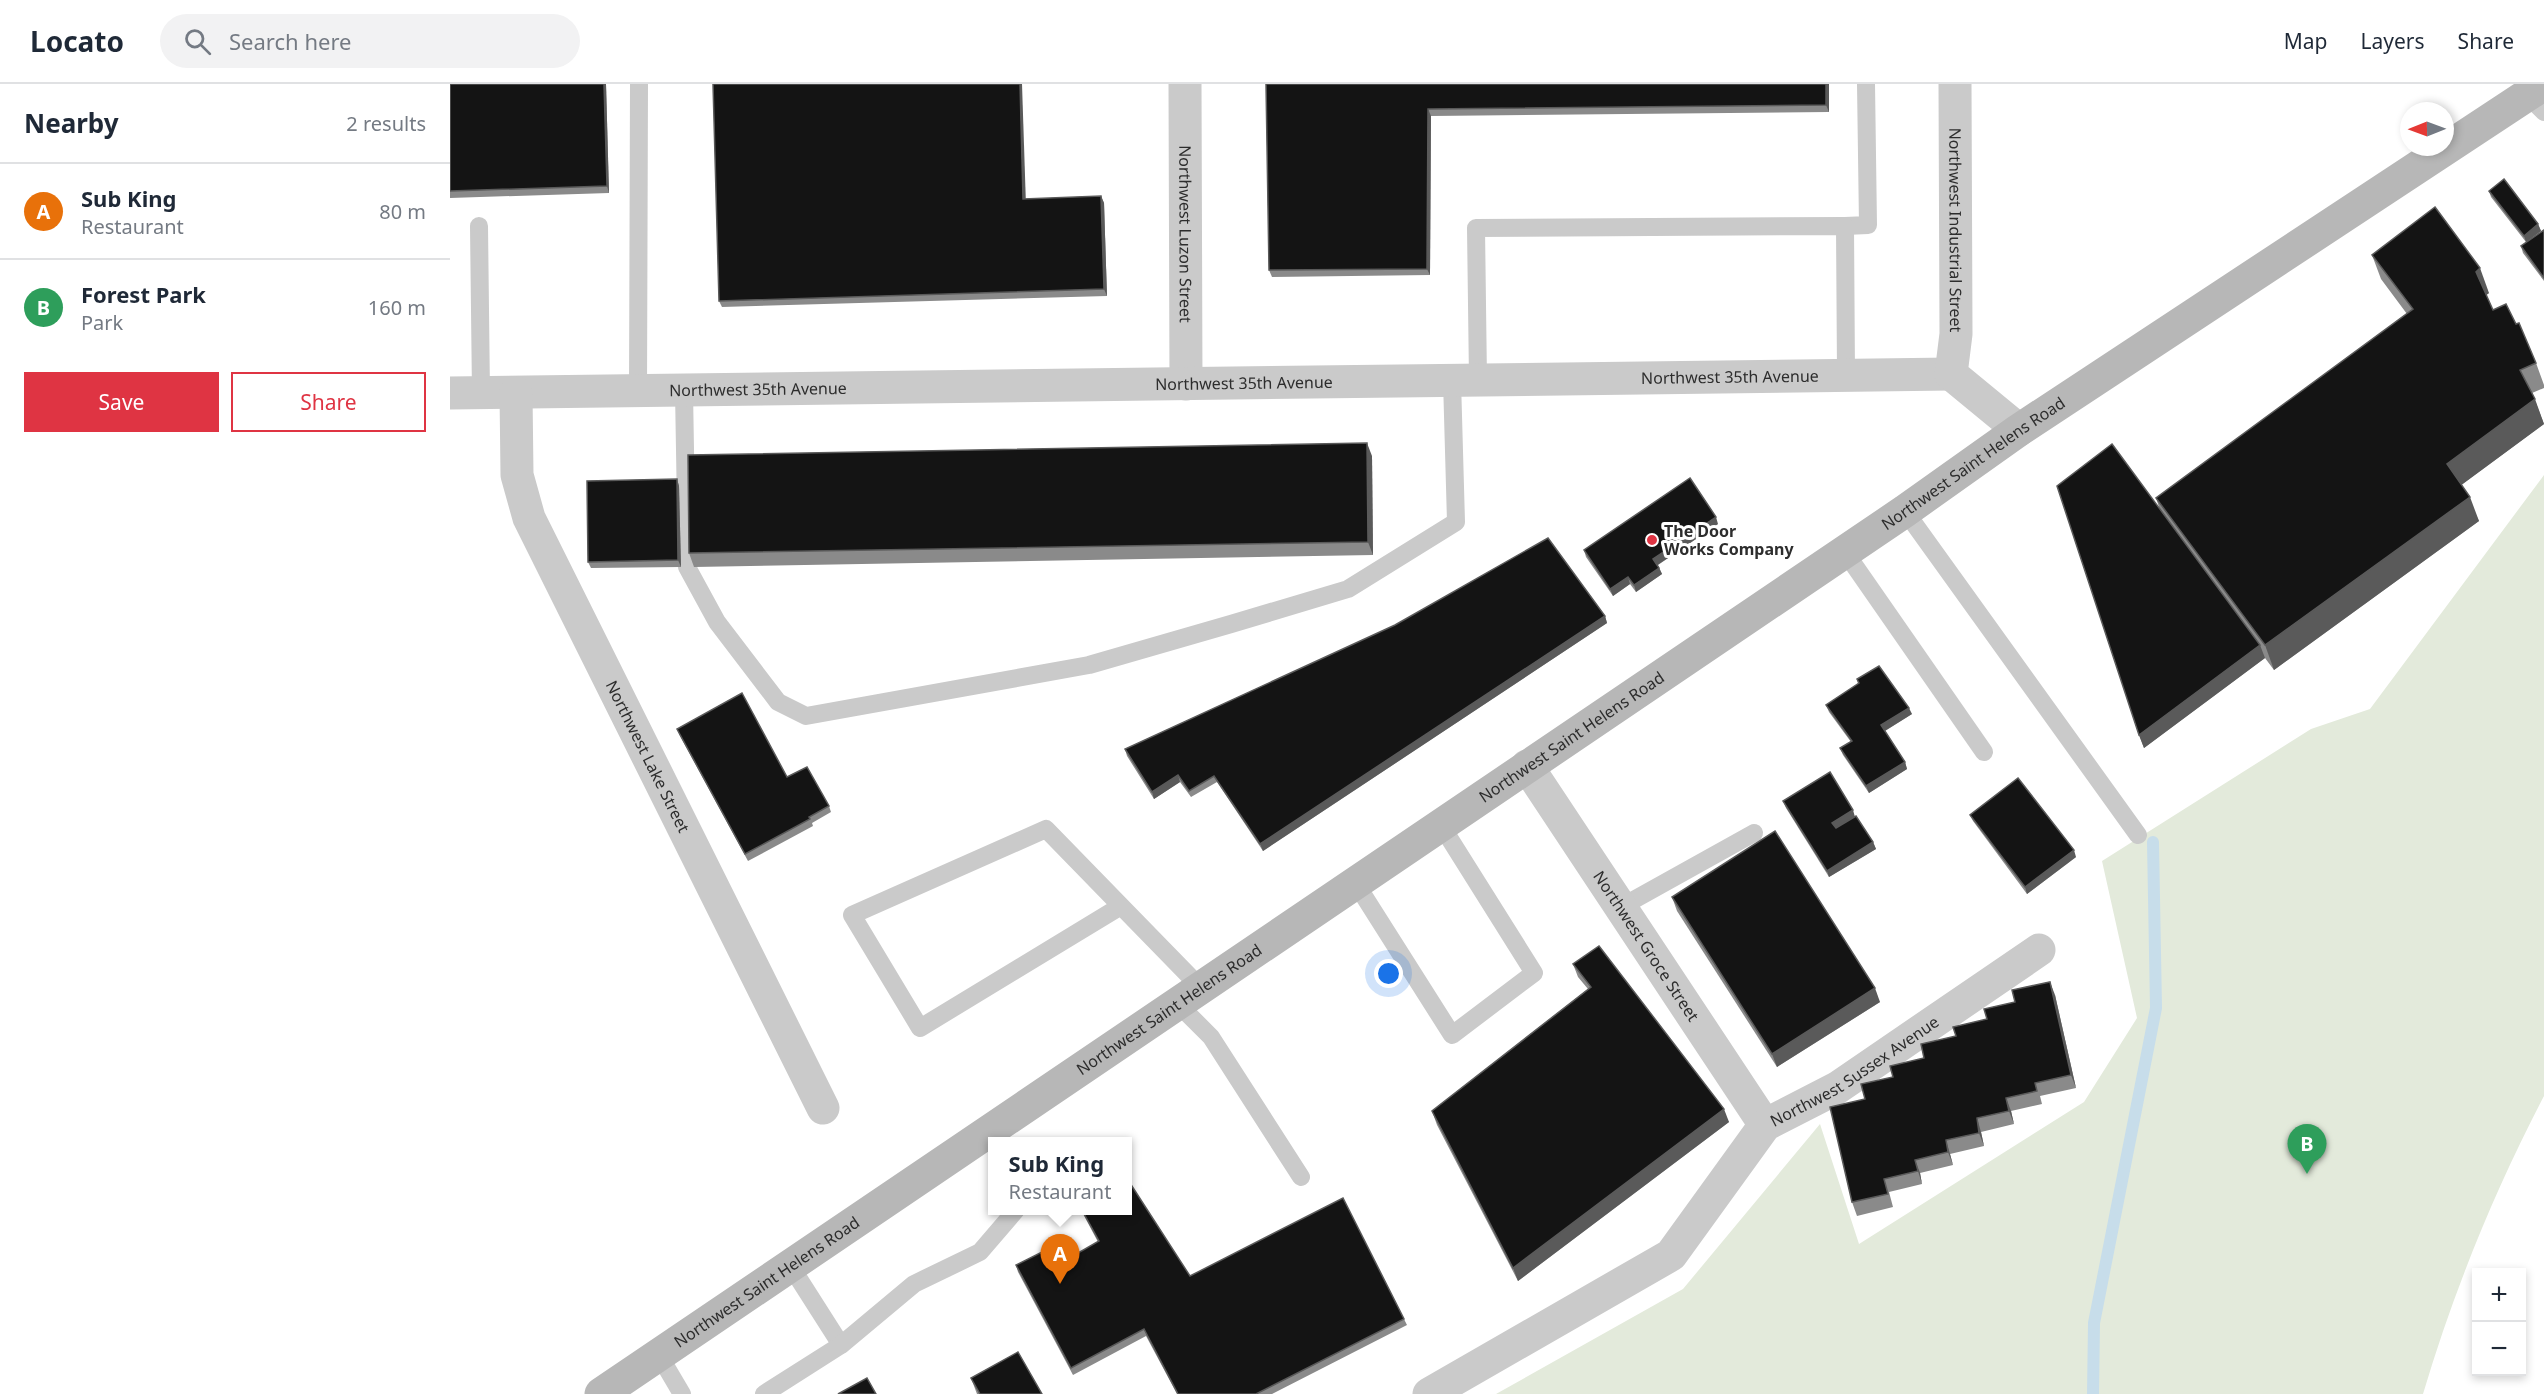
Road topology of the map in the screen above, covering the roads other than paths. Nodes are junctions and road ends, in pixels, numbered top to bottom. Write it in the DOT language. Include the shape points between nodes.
graph roads {
  1 [pos="639,84"];
  2 [pos="1185,84"];
  3 [pos="1866,84"];
  4 [pos="1955,84"];
  5 [pos="2538,97"];
  6 [pos="479,226"];
  7 [pos="1845,226"];
  8 [pos="1846,374"];
  9 [pos="1951,374"];
  10 [pos="1465,380"];
  11 [pos="1186,384"];
  12 [pos="684,391"];
  13 [pos="639,392"];
  14 [pos="466,393"];
  15 [pos="516,393"];
  16 [pos="2019,430"];
  17 [pos="1905,511"];
  18 [pos="1845,552"];
  19 [pos="1984,752"];
  20 [pos="1527,766"];
  21 [pos="1440,825"];
  22 [pos="1754,833"];
  23 [pos="2138,835"];
  24 [pos="1355,882"];
  25 [pos="1121,906"];
  26 [pos="1621,907"];
  27 [pos="2039,951"];
  28 [pos="1189,995"];
  29 [pos="823,1108"];
  30 [pos="1765,1125"];
  31 [pos="992,1137"];
  32 [pos="988,1140"];
  33 [pos="1301,1177"];
  34 [pos="1012,1215"];
  35 [pos="790,1265"];
  36 [pos="841,1345"];
  37 [pos="659,1354"];
  38 [pos="601,1394"];
  39 [pos="682,1394"];
  40 [pos="764,1394"];
  41 [pos="1429,1394"];
  1 -- 13 [label="lane"];
  2 -- 11 [label="street, Northwest Luzon Street"];
  3 -- 7 [label="lane" via="1868,225"];
  4 -- 9 [label="street, Northwest Industrial Street" via="1956,334"];
  5 -- 16 [label="main road, Northwest Saint Helens Road"];
  6 -- 14 [label="lane"];
  7 -- 8 [label="lane"];
  7 -- 10 [label="lane" via="1476,228"];
  8 -- 9 [label="street, Northwest 35th Avenue"];
  8 -- 10 [label="street, Northwest 35th Avenue"];
  9 -- 16 [label="street"];
  10 -- 11 [label="street, Northwest 35th Avenue"];
  10 -- 12 [label="lane" via="1456,522 1348,589 1089,665 806,716 778,702 717,622 687,567"];
  11 -- 12 [label="street, Northwest 35th Avenue"];
  12 -- 13 [label="street, Northwest 35th Avenue"];
  13 -- 15 [label="street, Northwest 35th Avenue"];
  14 -- 15 [label="street, Northwest 35th Avenue"];
  15 -- 29 [label="street, Northwest Lake Street" via="517,476 529,518"];
  16 -- 17 [label="main road, Northwest Saint Helens Road"];
  17 -- 18 [label="main road, Northwest Saint Helens Road"];
  17 -- 23 [label="lane"];
  18 -- 19 [label="lane"];
  18 -- 20 [label="main road, Northwest Saint Helens Road"];
  20 -- 21 [label="main road, Northwest Saint Helens Road"];
  20 -- 26 [label="street, Northwest Groce Street"];
  21 -- 24 [label="main road, Northwest Saint Helens Road"];
  21 -- 24 [label="lane" via="1534,973 1452,1035"];
  22 -- 26 [label="lane"];
  24 -- 28 [label="main road, Northwest Saint Helens Road"];
  25 -- 25 [label="lane" via="920,1028 852,915 1046,829"];
  25 -- 28 [label="lane"];
  26 -- 30 [label="street, Northwest Groce Street"];
  27 -- 30 [label="street, Northwest Sussex Avenue" via="1838,1088"];
  28 -- 31 [label="main road, Northwest Saint Helens Road"];
  28 -- 33 [label="lane" via="1211,1037"];
  30 -- 41 [label="street, Northwest Sussex Avenue" via="1671,1255"];
  32 -- 35 [label="main road, Northwest Saint Helens Road"];
  34 -- 36 [label="lane" via="980,1252 914,1284"];
  35 -- 36 [label="lane"];
  35 -- 37 [label="main road, Northwest Saint Helens Road"];
  36 -- 40 [label="lane"];
  37 -- 38 [label="main road, Northwest Saint Helens Road"];
  37 -- 39 [label="lane"];
}
